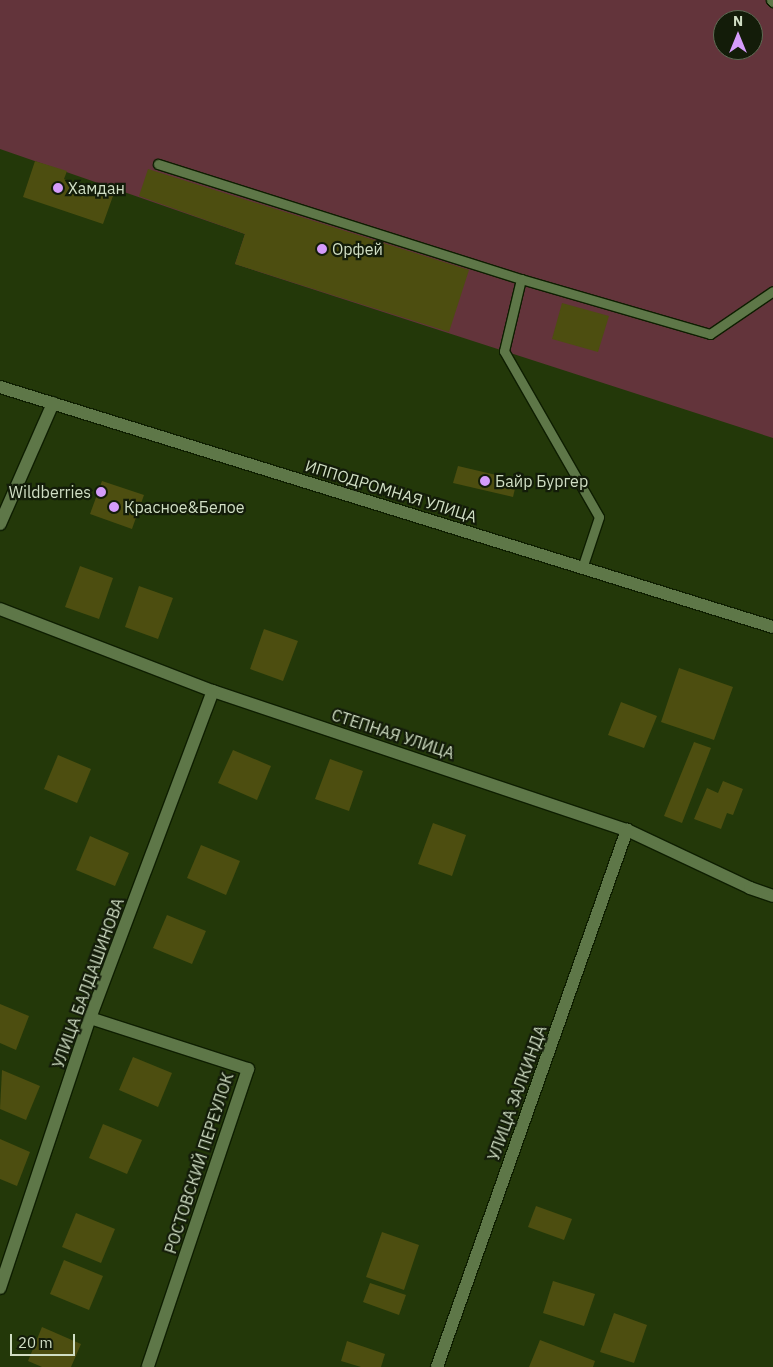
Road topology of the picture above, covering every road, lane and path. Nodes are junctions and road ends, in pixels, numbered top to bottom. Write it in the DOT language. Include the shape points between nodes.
graph roads {
  1 [pos="158,164"];
  2 [pos="521,279"];
  3 [pos="773,291"];
  4 [pos="0,387"];
  5 [pos="53,403"];
  6 [pos="0,524"];
  7 [pos="582,568"];
  8 [pos="0,609"];
  9 [pos="773,627"];
  10 [pos="213,692"];
  11 [pos="627,830"];
  12 [pos="773,896"];
  13 [pos="90,1018"];
  14 [pos="0,1288"];
  15 [pos="148,1367"];
  16 [pos="437,1367"];
  1 -- 2 [label="lane"];
  2 -- 3 [label="lane" via="710,334"];
  2 -- 7 [label="lane" via="504,351 599,517"];
  4 -- 5 [label="street, ИППОДРОМНАЯ УЛИЦА"];
  5 -- 6 [label="street"];
  5 -- 7 [label="street, ИППОДРОМНАЯ УЛИЦА"];
  7 -- 9 [label="street, ИППОДРОМНАЯ УЛИЦА"];
  8 -- 10 [label="street, СТЕПНАЯ УЛИЦА"];
  10 -- 11 [label="street, СТЕПНАЯ УЛИЦА"];
  10 -- 13 [label="street, УЛИЦА БАЛДАШИНОВА"];
  11 -- 12 [label="street, СТЕПНАЯ УЛИЦА"];
  11 -- 16 [label="street, УЛИЦА ЗАЛКИНДА"];
  13 -- 14 [label="street, УЛИЦА БАЛДАШИНОВА"];
  13 -- 15 [label="street, РОСТОВСКИЙ ПЕРЕУЛОК" via="248,1069"];
}
